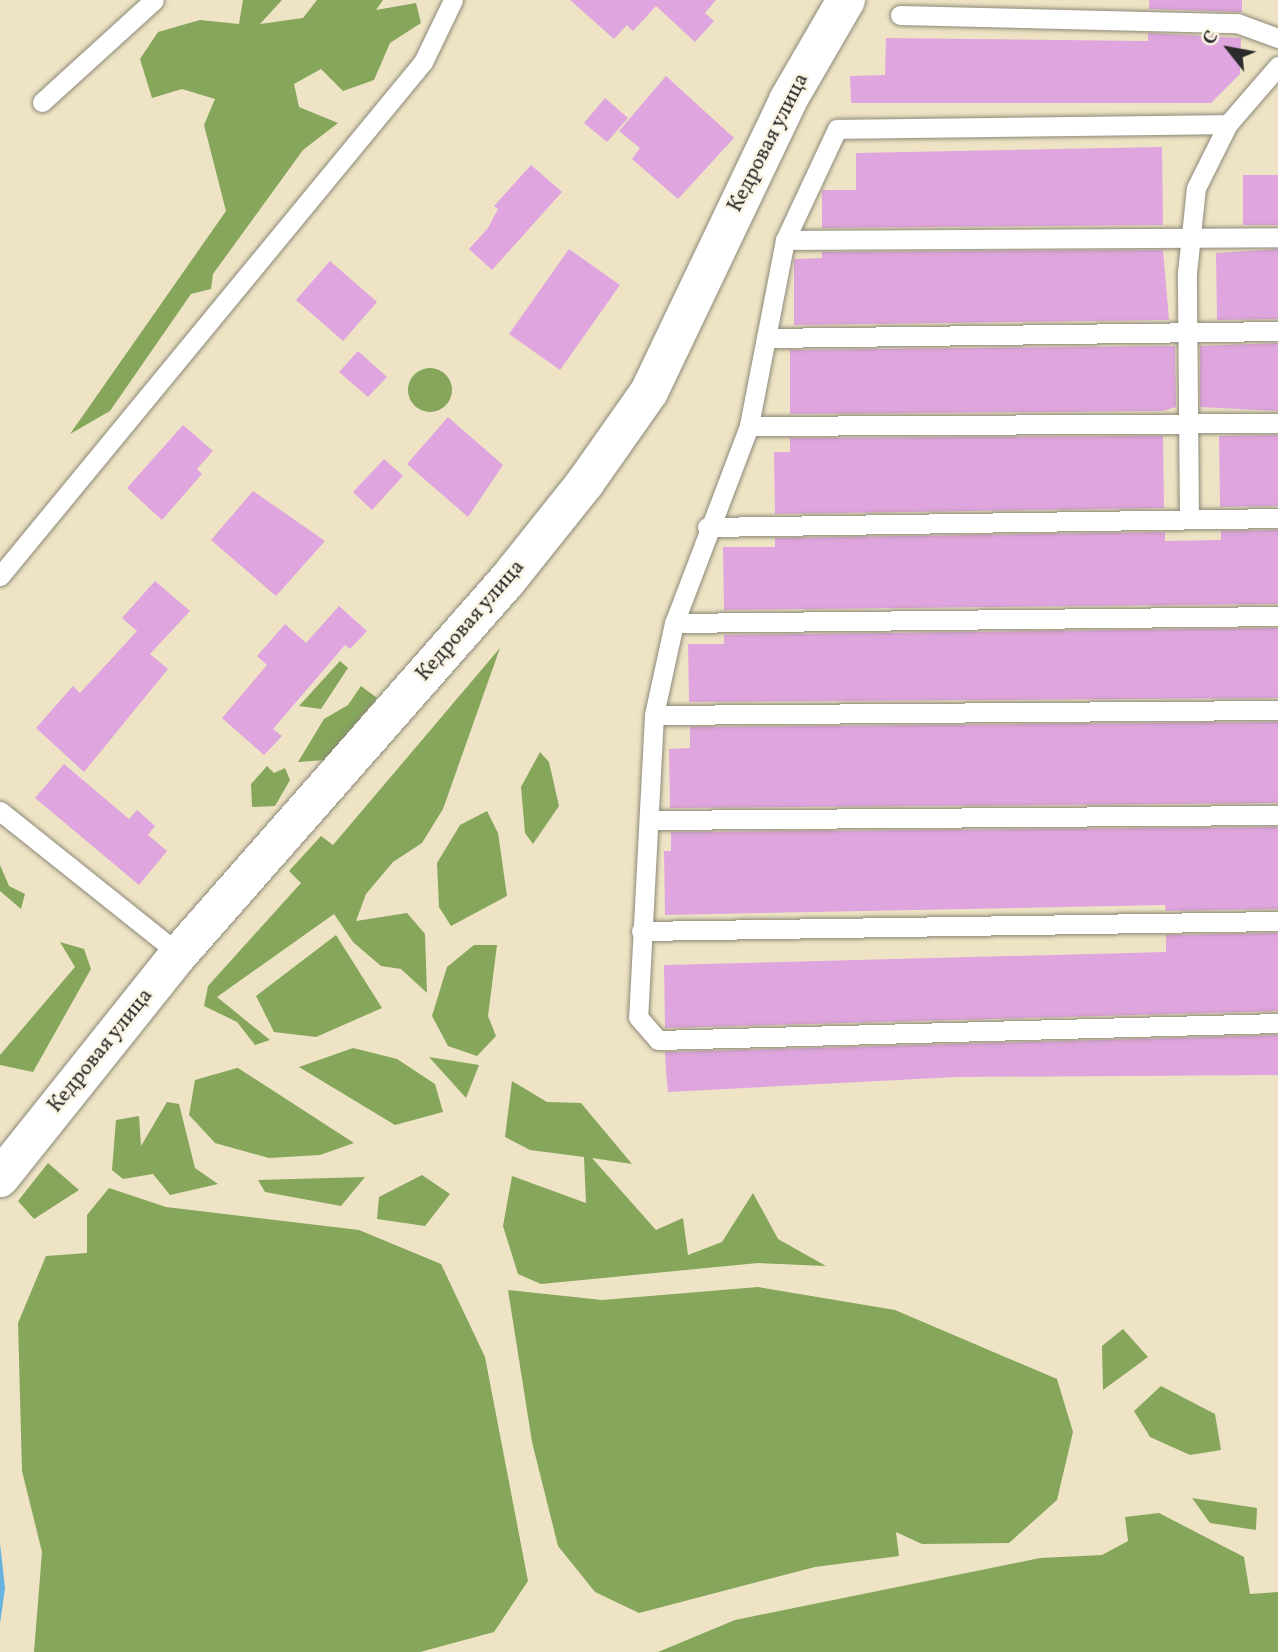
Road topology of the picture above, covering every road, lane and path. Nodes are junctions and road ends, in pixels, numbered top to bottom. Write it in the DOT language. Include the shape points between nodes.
graph roads {
  1 [pos="154,0"];
  2 [pos="453,0"];
  3 [pos="846,0"];
  4 [pos="900,15"];
  5 [pos="1278,38"];
  6 [pos="1278,66"];
  7 [pos="42,102"];
  8 [pos="1228,124"];
  9 [pos="1278,237"];
  10 [pos="1191,238"];
  11 [pos="785,240"];
  12 [pos="1278,331"];
  13 [pos="1187,332"];
  14 [pos="766,338"];
  15 [pos="1278,423"];
  16 [pos="1189,424"];
  17 [pos="749,426"];
  18 [pos="1278,518"];
  19 [pos="1189,519"];
  20 [pos="707,527"];
  21 [pos="0,576"];
  22 [pos="1278,616"];
  23 [pos="674,623"];
  24 [pos="1278,710"];
  25 [pos="654,715"];
  26 [pos="0,811"];
  27 [pos="1278,815"];
  28 [pos="650,820"];
  29 [pos="1278,921"];
  30 [pos="641,931"];
  31 [pos="179,954"];
  32 [pos="1278,1023"];
  33 [pos="0,1178"];
  1 -- 7 [label="lane"];
  2 -- 21 [label="lane" via="423,62"];
  3 -- 31 [label="street, Кедровая улица" via="788,100 649,392 506,582"];
  4 -- 5 [label="lane" via="1237,23"];
  6 -- 8 [label="lane"];
  8 -- 10 [label="lane" via="1196,188"];
  8 -- 11 [label="lane" via="837,129"];
  9 -- 10 [label="lane"];
  10 -- 11 [label="lane"];
  10 -- 13 [label="lane"];
  11 -- 14 [label="lane"];
  12 -- 13 [label="lane"];
  13 -- 14 [label="lane"];
  13 -- 16 [label="lane"];
  14 -- 17 [label="lane"];
  15 -- 16 [label="lane"];
  16 -- 17 [label="lane"];
  16 -- 19 [label="lane"];
  17 -- 20 [label="lane"];
  18 -- 19 [label="lane"];
  19 -- 20 [label="lane"];
  20 -- 23 [label="lane"];
  22 -- 23 [label="lane"];
  23 -- 25 [label="lane"];
  24 -- 25 [label="lane"];
  25 -- 28 [label="lane"];
  26 -- 31 [label="lane"];
  27 -- 28 [label="lane"];
  28 -- 30 [label="lane"];
  29 -- 30 [label="lane"];
  30 -- 32 [label="lane" via="638,1017 658,1040"];
  31 -- 33 [label="street, Кедровая улица"];
}
